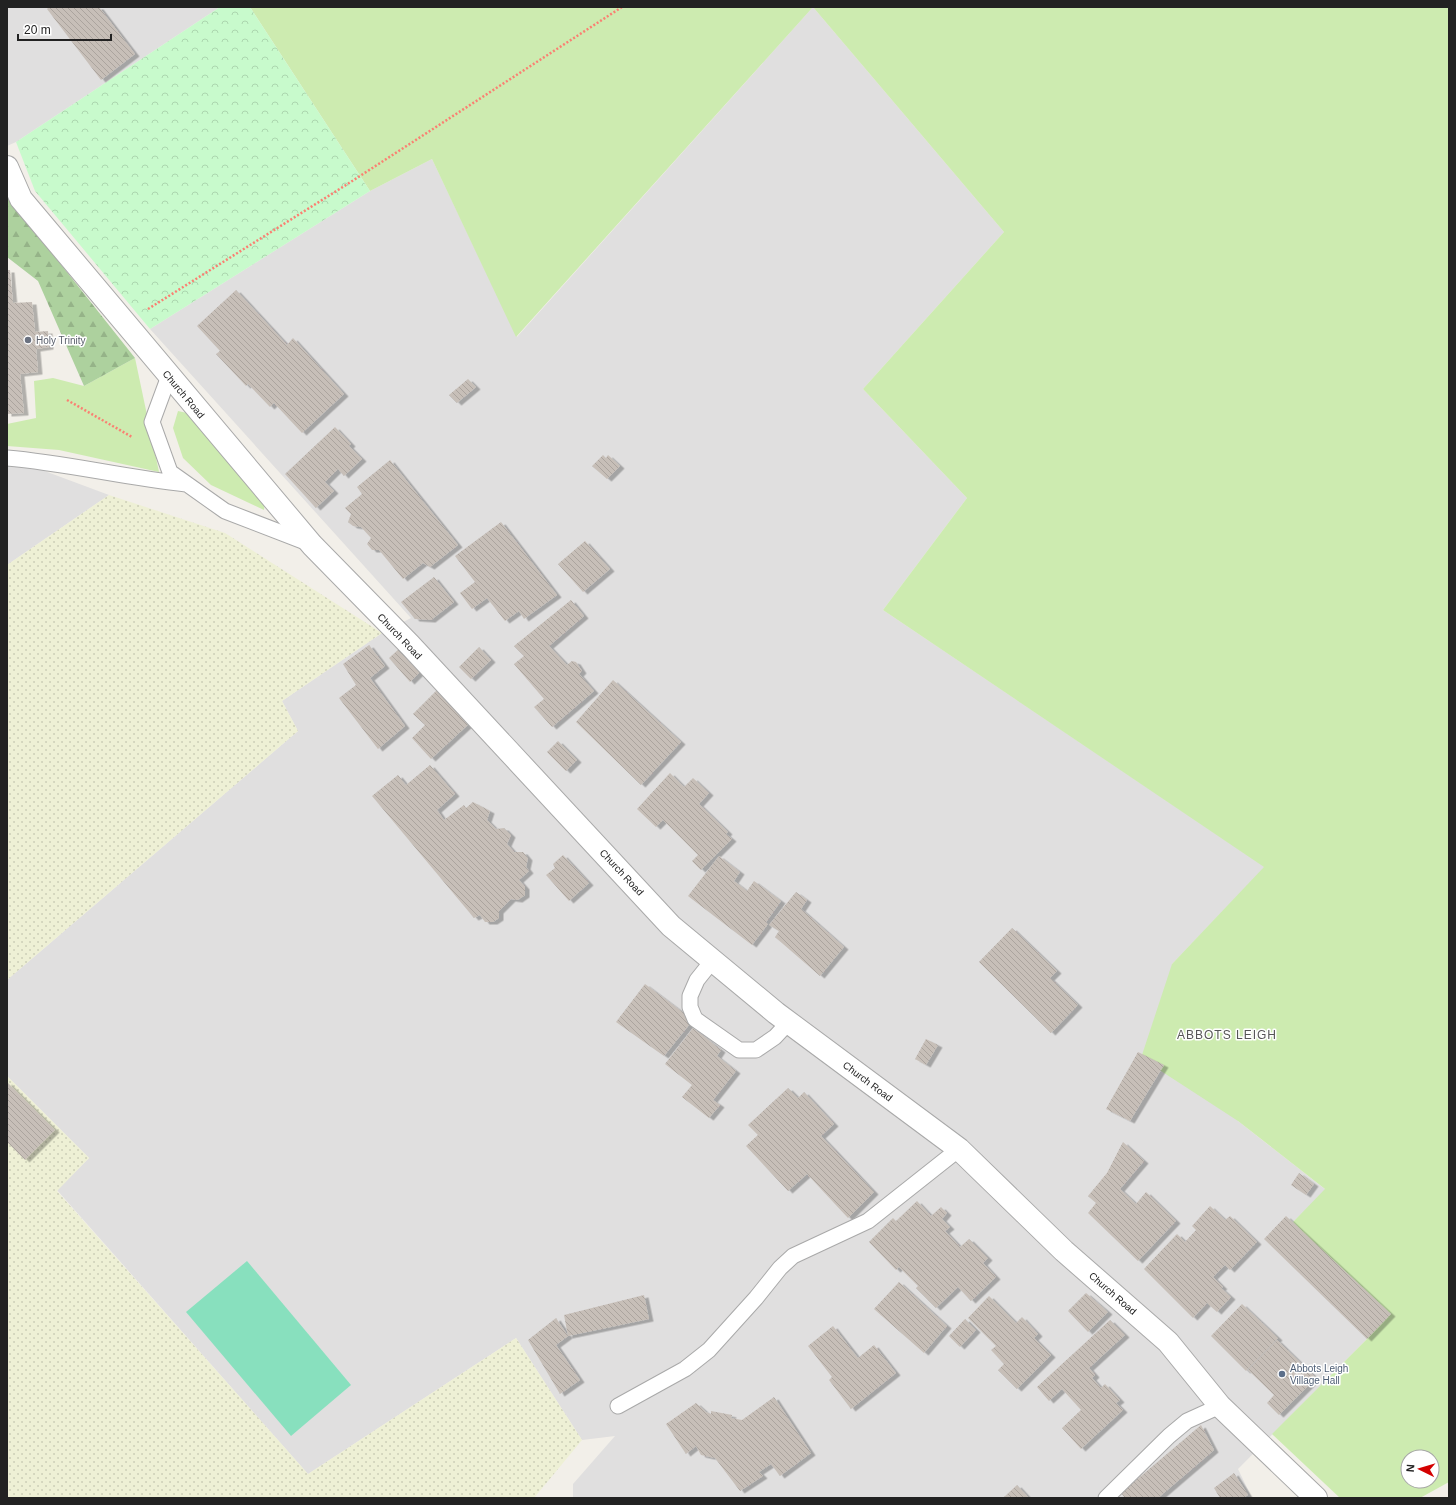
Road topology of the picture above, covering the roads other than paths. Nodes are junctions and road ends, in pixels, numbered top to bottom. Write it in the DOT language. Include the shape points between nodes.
graph roads {
  1 [pos="7,167"];
  2 [pos="169,376"];
  3 [pos="7,458"];
  4 [pos="187,484"];
  5 [pos="312,545"];
  6 [pos="713,960"];
  7 [pos="789,1022"];
  8 [pos="959,1149"];
  9 [pos="618,1406"];
  10 [pos="1220,1406"];
  11 [pos="1106,1498"];
  12 [pos="1316,1498"];
  1 -- 2 [label="street, Church Road" via="21,199"];
  2 -- 4 [label="lane" via="152,422 170,472"];
  2 -- 5 [label="street, Church Road"];
  3 -- 4 [label="lane" via="41,461 141,480"];
  4 -- 5 [label="lane" via="225,512"];
  5 -- 6 [label="street, Church Road" via="410,645 671,926"];
  6 -- 7 [label="street, Church Road"];
  6 -- 7 [label="lane" via="697,980 690,996 690,1007 695,1019 739,1050 756,1050 775,1037"];
  7 -- 8 [label="street, Church Road"];
  8 -- 9 [label="lane" via="868,1221 793,1256 709,1350 685,1369"];
  8 -- 10 [label="street, Church Road" via="1064,1251 1168,1342"];
  10 -- 11 [label="lane" via="1187,1421"];
  10 -- 12 [label="street, Church Road"];
}
